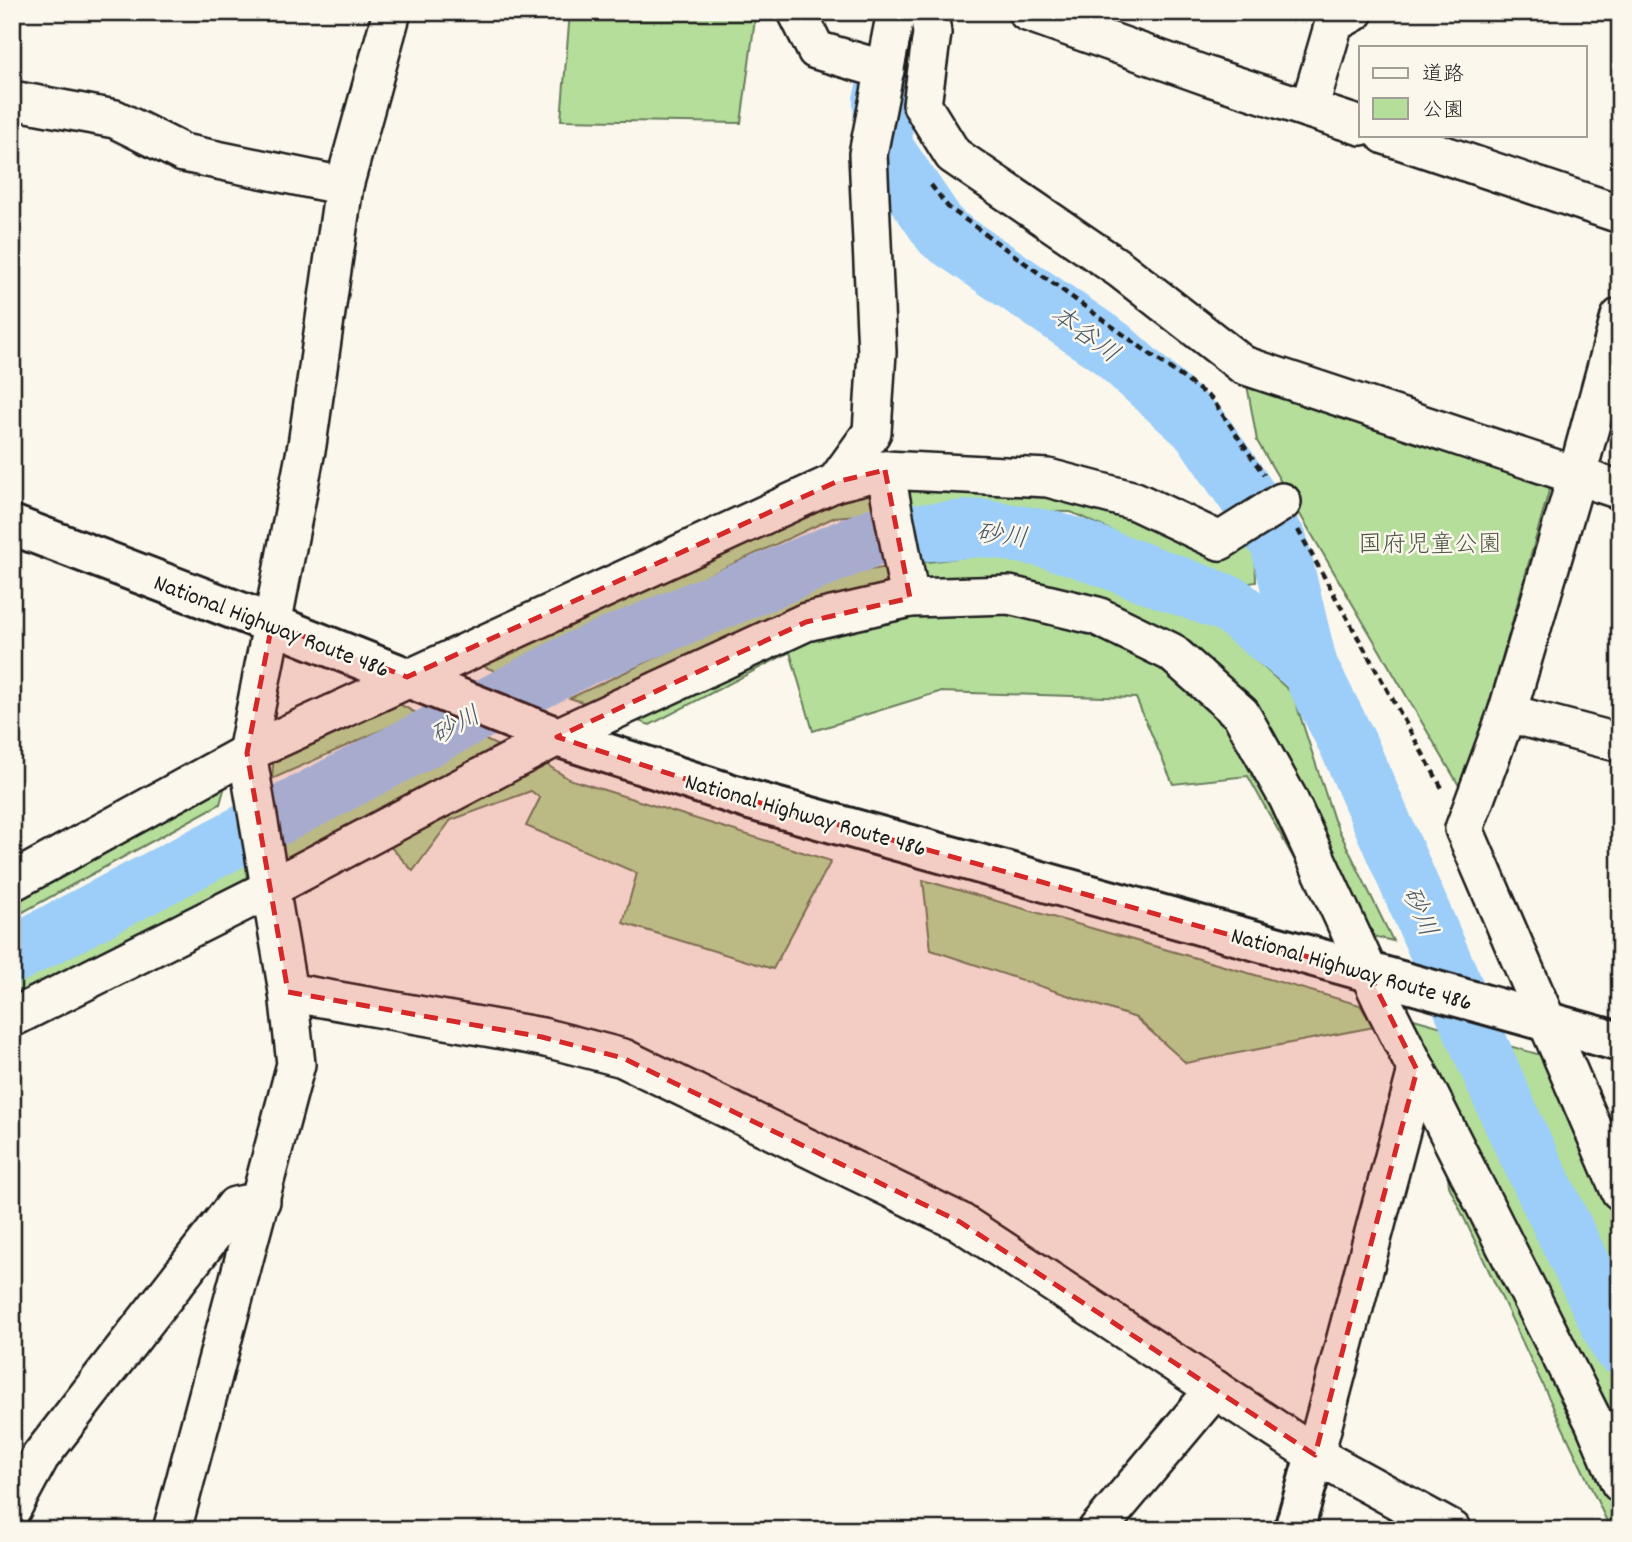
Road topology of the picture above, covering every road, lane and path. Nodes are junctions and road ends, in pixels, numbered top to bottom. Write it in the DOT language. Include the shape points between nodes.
graph roads {
  1 [pos="392,12"];
  2 [pos="797,12"];
  3 [pos="896,12"];
  4 [pos="929,12"];
  5 [pos="1027,12"];
  6 [pos="1338,16"];
  7 [pos="885,70"];
  8 [pos="12,100"];
  9 [pos="1309,109"];
  10 [pos="1359,126"];
  11 [pos="1388,136"];
  12 [pos="925,177"];
  13 [pos="344,186"];
  14 [pos="1620,214"];
  15 [pos="1620,317"];
  16 [pos="885,470"];
  17 [pos="1577,475"];
  18 [pos="836,482"];
  19 [pos="1620,490"];
  20 [pos="1282,502"];
  21 [pos="12,525"];
  22 [pos="910,598"];
  23 [pos="272,624"];
  24 [pos="407,677"];
  25 [pos="1507,713"];
  26 [pos="557,737"];
  27 [pos="1620,743"];
  28 [pos="247,753"];
  29 [pos="1464,829"];
  30 [pos="12,882"];
  31 [pos="269,889"];
  32 [pos="1369,974"];
  33 [pos="288,992"];
  34 [pos="12,1018"];
  35 [pos="1537,1020"];
  36 [pos="1620,1042"];
  37 [pos="1417,1070"];
  38 [pos="1620,1191"];
  39 [pos="261,1201"];
  40 [pos="1215,1389"];
  41 [pos="1315,1455"];
  42 [pos="1620,1483"];
  43 [pos="12,1509"];
  44 [pos="172,1530"];
  45 [pos="1097,1530"];
  46 [pos="1294,1530"];
  47 [pos="1452,1530"];
  1 -- 13 [label="street"];
  2 -- 7 [label="street" via="816,50"];
  3 -- 7 [label="street"];
  4 -- 17 [label="street" via="932,33 922,105 953,155 1120,269 1243,365"];
  5 -- 9 [label="street"];
  6 -- 9 [label="street"];
  7 -- 18 [label="street" via="868,154 877,352 872,432"];
  8 -- 13 [label="street" via="115,119 183,153"];
  9 -- 10 [label="street"];
  11 -- 14 [label="street"];
  12 -- 20 [label="path" via="948,207 1212,399"];
  13 -- 23 [label="street" via="307,445"];
  15 -- 17 [label="street"];
  16 -- 18 [label="street"];
  16 -- 20 [label="street" via="1048,478 1135,500 1220,541"];
  16 -- 22 [label="street"];
  17 -- 19 [label="street"];
  17 -- 25 [label="street"];
  18 -- 24 [label="street"];
  20 -- 29 [label="path"];
  21 -- 23 [label="main road, National Highway Route 486"];
  22 -- 26 [label="street" via="806,622"];
  22 -- 32 [label="street" via="1009,596 1097,616 1171,652 1241,714 1287,798"];
  23 -- 24 [label="main road, National Highway Route 486"];
  23 -- 28 [label="street"];
  24 -- 26 [label="main road, National Highway Route 486"];
  24 -- 28 [label="street"];
  25 -- 27 [label="street"];
  25 -- 29 [label="street"];
  26 -- 31 [label="street"];
  26 -- 32 [label="main road, National Highway Route 486" via="750,800"];
  28 -- 30 [label="street"];
  28 -- 31 [label="street"];
  29 -- 35 [label="street"];
  31 -- 33 [label="street"];
  31 -- 34 [label="street"];
  32 -- 35 [label="main road, National Highway Route 486"];
  32 -- 37 [label="street"];
  33 -- 39 [label="street" via="296,1064"];
  33 -- 40 [label="street" via="542,1037 623,1058 960,1222"];
  35 -- 36 [label="main road, National Highway Route 486"];
  35 -- 38 [label="street"];
  37 -- 41 [label="street"];
  37 -- 42 [label="street" via="1594,1422"];
  39 -- 43 [label="street" via="235,1206 40,1457"];
  39 -- 44 [label="street"];
  40 -- 41 [label="street"];
  40 -- 45 [label="street"];
  41 -- 46 [label="main road"];
  41 -- 47 [label="street"];
}
